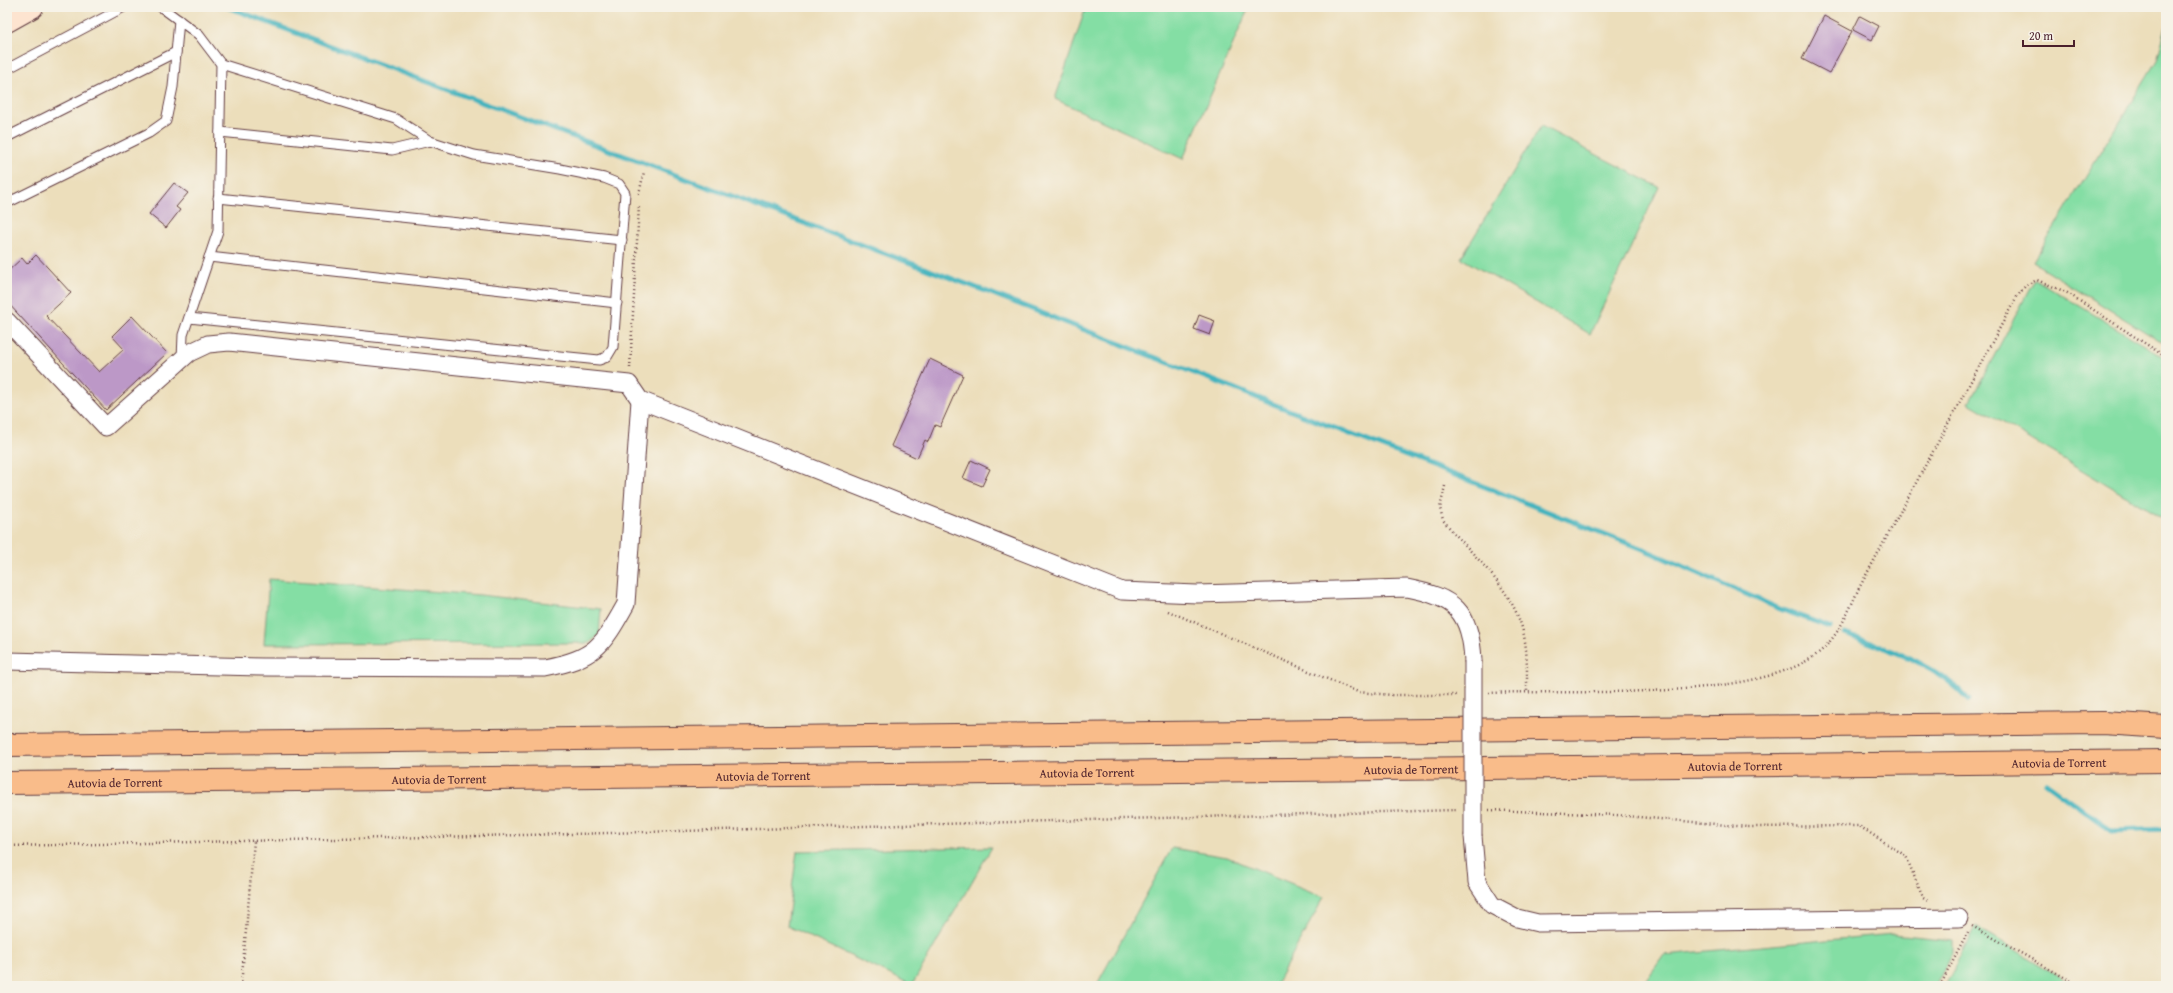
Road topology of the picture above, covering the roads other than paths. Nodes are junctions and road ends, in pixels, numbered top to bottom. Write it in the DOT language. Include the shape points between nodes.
graph roads {
  1 [pos="32,7"];
  2 [pos="124,7"];
  3 [pos="161,7"];
  4 [pos="179,20"];
  5 [pos="7,21"];
  6 [pos="176,52"];
  7 [pos="221,64"];
  8 [pos="7,69"];
  9 [pos="220,132"];
  10 [pos="7,137"];
  11 [pos="430,141"];
  12 [pos="218,198"];
  13 [pos="7,203"];
  14 [pos="622,240"];
  15 [pos="209,256"];
  16 [pos="617,303"];
  17 [pos="189,318"];
  18 [pos="7,321"];
  19 [pos="182,359"];
  20 [pos="640,400"];
  21 [pos="7,661"];
  22 [pos="2166,714"];
  23 [pos="2103,723"];
  24 [pos="2166,727"];
  25 [pos="7,745"];
  26 [pos="2166,761"];
  27 [pos="182,782"];
  28 [pos="7,783"];
  29 [pos="7,789"];
  30 [pos="1966,922"];
  1 -- 5 [label="street"];
  2 -- 8 [label="lane"];
  3 -- 4 [label="lane"];
  4 -- 6 [label="lane"];
  4 -- 7 [label="lane" via="200,35"];
  6 -- 10 [label="lane"];
  6 -- 13 [label="lane" via="173,87 166,121 149,133"];
  7 -- 9 [label="lane"];
  7 -- 11 [label="lane" via="396,119"];
  9 -- 11 [label="lane" via="392,150"];
  9 -- 12 [label="lane"];
  11 -- 14 [label="lane" via="474,155 560,169 604,178 619,184 625,193"];
  12 -- 14 [label="lane"];
  12 -- 15 [label="lane" via="218,231"];
  14 -- 16 [label="lane"];
  15 -- 16 [label="lane"];
  15 -- 17 [label="lane"];
  16 -- 17 [label="lane" via="613,347 607,357 599,360"];
  17 -- 19 [label="lane" via="183,335"];
  18 -- 19 [label="street" via="106,427"];
  19 -- 20 [label="street" via="208,344 229,342 629,384"];
  20 -- 21 [label="street" via="626,604 610,633 592,652 569,663 545,668 270,667"];
  20 -- 30 [label="street, bridge" via="1122,591 1197,594 1407,588 1432,592 1451,604 1466,622 1472,640 1473,836 1477,882 1492,905 1517,918 1538,923"];
  22 -- 23 [label="highway" via="2148,714"];
  23 -- 24 [label="highway"];
  23 -- 25 [label="highway"];
  26 -- 27 [label="highway, Autovia de Torrent"];
  27 -- 28 [label="highway, Autovia de Torrent"];
  27 -- 29 [label="highway"];
}
